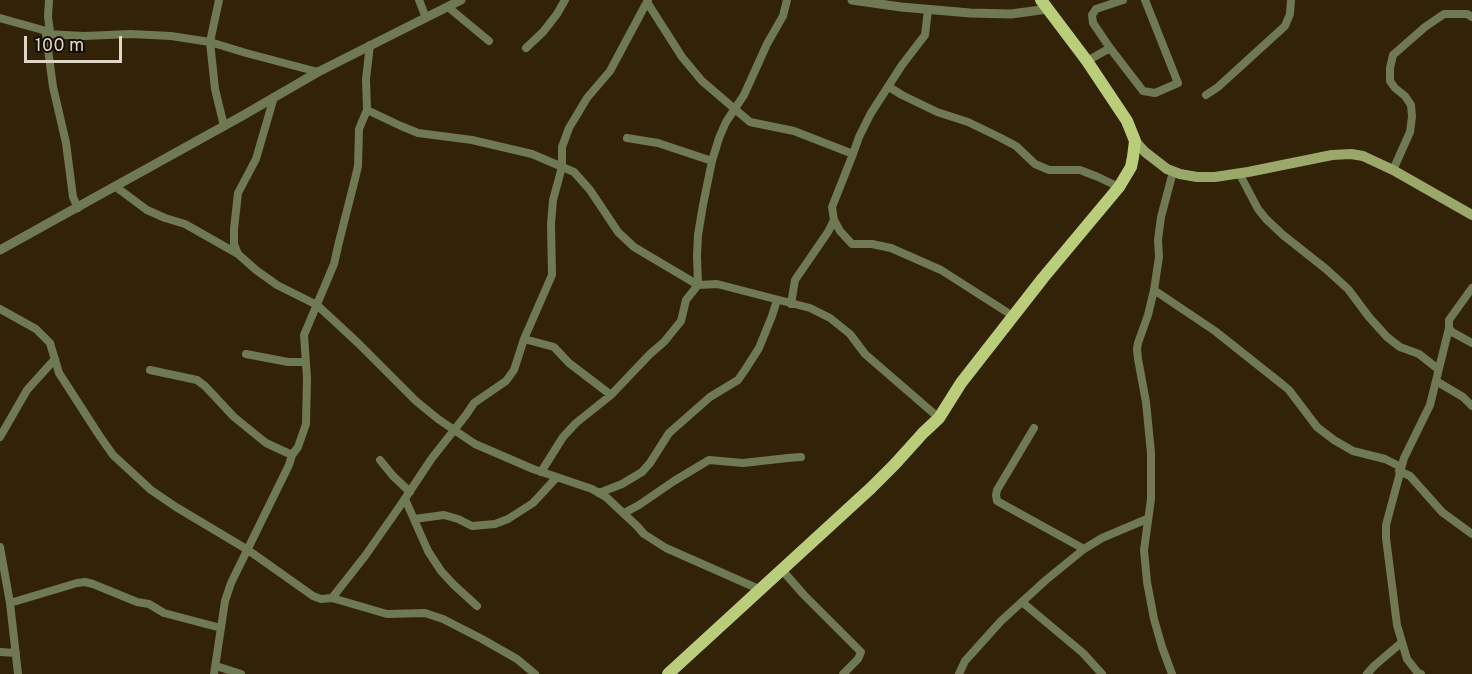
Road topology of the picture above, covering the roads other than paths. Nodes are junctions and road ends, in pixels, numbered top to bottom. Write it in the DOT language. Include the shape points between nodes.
graph roads {
  1 [pos="49,0"];
  2 [pos="219,0"];
  3 [pos="420,0"];
  4 [pos="461,0"];
  5 [pos="565,0"];
  6 [pos="788,0"];
  7 [pos="852,0"];
  8 [pos="1123,0"];
  9 [pos="1145,0"];
  10 [pos="1291,0"];
  11 [pos="647,1"];
  12 [pos="1045,5"];
  13 [pos="448,7"];
  14 [pos="928,10"];
  15 [pos="1472,17"];
  16 [pos="0,18"];
  17 [pos="426,18"];
  18 [pos="48,33"];
  19 [pos="489,41"];
  20 [pos="210,42"];
  21 [pos="370,45"];
  22 [pos="526,48"];
  23 [pos="1110,48"];
  24 [pos="1087,61"];
  25 [pos="318,72"];
  26 [pos="889,87"];
  27 [pos="1206,95"];
  28 [pos="274,97"];
  29 [pos="734,109"];
  30 [pos="367,110"];
  31 [pos="224,126"];
  32 [pos="627,138"];
  33 [pos="1135,141"];
  34 [pos="853,154"];
  35 [pos="712,161"];
  36 [pos="562,167"];
  37 [pos="1393,170"];
  38 [pos="1173,172"];
  39 [pos="1239,173"];
  40 [pos="116,186"];
  41 [pos="1119,187"];
  42 [pos="78,208"];
  43 [pos="1472,215"];
  44 [pos="834,220"];
  45 [pos="0,250"];
  46 [pos="238,254"];
  47 [pos="698,285"];
  48 [pos="1472,288"];
  49 [pos="1154,290"];
  50 [pos="777,300"];
  51 [pos="791,304"];
  52 [pos="316,305"];
  53 [pos="0,309"];
  54 [pos="1013,316"];
  55 [pos="1449,328"];
  56 [pos="524,339"];
  57 [pos="1472,343"];
  58 [pos="246,354"];
  59 [pos="55,359"];
  60 [pos="306,362"];
  61 [pos="1438,369"];
  62 [pos="150,370"];
  63 [pos="1436,381"];
  64 [pos="611,395"];
  65 [pos="1472,406"];
  66 [pos="939,418"];
  67 [pos="1034,428"];
  68 [pos="454,430"];
  69 [pos="0,437"];
  70 [pos="292,455"];
  71 [pos="801,458"];
  72 [pos="380,460"];
  73 [pos="1400,469"];
  74 [pos="541,472"];
  75 [pos="557,477"];
  76 [pos="599,493"];
  77 [pos="407,495"];
  78 [pos="624,513"];
  79 [pos="414,519"];
  80 [pos="1148,519"];
  81 [pos="1472,534"];
  82 [pos="0,547"];
  83 [pos="1084,549"];
  84 [pos="248,550"];
  85 [pos="782,570"];
  86 [pos="761,590"];
  87 [pos="332,598"];
  88 [pos="1022,602"];
  89 [pos="10,603"];
  90 [pos="477,606"];
  91 [pos="221,628"];
  92 [pos="1401,643"];
  93 [pos="0,652"];
  94 [pos="15,653"];
  95 [pos="215,670"];
  96 [pos="18,674"];
  97 [pos="241,674"];
  98 [pos="535,674"];
  99 [pos="668,674"];
  100 [pos="843,674"];
  101 [pos="959,674"];
  102 [pos="1102,674"];
  103 [pos="1172,674"];
  104 [pos="1367,674"];
  105 [pos="1421,674"];
  1 -- 18 [label="street"];
  2 -- 20 [label="street"];
  3 -- 17 [label="street"];
  4 -- 13 [label="street"];
  5 -- 22 [label="street" via="543,32"];
  6 -- 29 [label="street" via="744,96"];
  7 -- 14 [label="street"];
  8 -- 23 [label="street" via="1096,9 1092,15"];
  9 -- 23 [label="street" via="1178,83 1155,93 1143,91"];
  10 -- 27 [label="street" via="1285,26"];
  11 -- 29 [label="street" via="682,57"];
  11 -- 36 [label="street" via="610,71 569,128 562,147"];
  12 -- 14 [label="street" via="1011,14"];
  12 -- 24 [label="main road"];
  13 -- 17 [label="street"];
  13 -- 19 [label="street"];
  14 -- 26 [label="street" via="925,35"];
  15 -- 37 [label="street" via="1444,14 1393,56 1390,81 1411,105 1412,117 1410,132"];
  16 -- 18 [label="street"];
  17 -- 21 [label="street"];
  18 -- 20 [label="street" via="171,36"];
  18 -- 42 [label="street" via="53,87"];
  20 -- 25 [label="street"];
  20 -- 31 [label="street"];
  21 -- 25 [label="street"];
  21 -- 30 [label="street"];
  23 -- 24 [label="street"];
  24 -- 33 [label="main road" via="1119,108"];
  25 -- 28 [label="street"];
  26 -- 34 [label="street" via="871,113"];
  26 -- 41 [label="street" via="937,112 999,136 1035,164 1049,170 1080,170"];
  28 -- 31 [label="street"];
  28 -- 46 [label="street" via="256,159 237,193 234,244"];
  29 -- 34 [label="street" via="750,122 794,131"];
  29 -- 35 [label="street"];
  30 -- 36 [label="street" via="418,133 524,152"];
  30 -- 52 [label="street" via="359,129 357,173 334,264"];
  31 -- 40 [label="street"];
  32 -- 35 [label="street" via="658,143"];
  33 -- 38 [label="main road"];
  33 -- 41 [label="main road" via="1131,166"];
  34 -- 44 [label="street" via="832,207"];
  35 -- 47 [label="street" via="699,235"];
  36 -- 47 [label="street" via="574,172 614,227 634,247"];
  36 -- 56 [label="street" via="553,200 552,275"];
  37 -- 39 [label="main road" via="1351,154"];
  37 -- 43 [label="main road"];
  38 -- 39 [label="main road" via="1205,177"];
  38 -- 49 [label="street" via="1161,217"];
  39 -- 61 [label="street" via="1266,219 1348,289 1387,337"];
  40 -- 42 [label="street"];
  40 -- 46 [label="street" via="147,210 185,224"];
  41 -- 54 [label="main road"];
  42 -- 45 [label="street"];
  44 -- 51 [label="street" via="795,280"];
  44 -- 54 [label="street" via="852,244 891,248 941,270"];
  46 -- 52 [label="street" via="277,285"];
  47 -- 50 [label="street" via="717,284"];
  47 -- 64 [label="street" via="686,300 681,321"];
  48 -- 55 [label="street" via="1449,320"];
  49 -- 73 [label="street" via="1215,330 1283,385 1317,427 1334,440 1353,451 1385,459"];
  49 -- 80 [label="street" via="1137,349 1151,453"];
  50 -- 51 [label="street"];
  50 -- 76 [label="street" via="759,348 738,380 710,397 669,433 642,472"];
  51 -- 66 [label="street" via="830,318"];
  52 -- 60 [label="street" via="304,335"];
  52 -- 68 [label="street" via="416,401"];
  53 -- 59 [label="street" via="42,333"];
  54 -- 66 [label="main road"];
  55 -- 57 [label="street"];
  55 -- 61 [label="street"];
  56 -- 64 [label="street" via="554,347"];
  56 -- 68 [label="street" via="514,370 506,381 474,403"];
  58 -- 60 [label="street"];
  59 -- 69 [label="street" via="27,390"];
  59 -- 84 [label="street" via="59,373 113,455 151,490"];
  60 -- 70 [label="street" via="306,424"];
  61 -- 63 [label="street"];
  62 -- 70 [label="street" via="197,380 266,443"];
  63 -- 65 [label="street"];
  63 -- 73 [label="street" via="1430,405"];
  64 -- 74 [label="street" via="563,437"];
  66 -- 85 [label="main road"];
  67 -- 83 [label="street" via="997,490 997,501"];
  68 -- 74 [label="street" via="475,444"];
  68 -- 77 [label="street"];
  70 -- 84 [label="street"];
  71 -- 78 [label="street" via="742,463 709,460"];
  72 -- 77 [label="street"];
  73 -- 81 [label="street" via="1442,512"];
  73 -- 92 [label="street" via="1386,538"];
  74 -- 75 [label="street"];
  75 -- 76 [label="street"];
  75 -- 79 [label="street" via="532,503 495,524 472,526 444,515"];
  76 -- 78 [label="street"];
  77 -- 79 [label="street"];
  77 -- 87 [label="street"];
  78 -- 86 [label="street" via="644,534 666,548"];
  79 -- 90 [label="street" via="441,571"];
  80 -- 83 [label="street" via="1102,537"];
  80 -- 103 [label="street" via="1144,550 1148,590"];
  82 -- 89 [label="street"];
  83 -- 88 [label="street"];
  84 -- 87 [label="street" via="313,596"];
  84 -- 91 [label="street" via="231,583"];
  85 -- 86 [label="main road"];
  85 -- 100 [label="street" via="861,652"];
  86 -- 99 [label="main road"];
  87 -- 98 [label="street" via="387,614 425,613 443,619 508,654"];
  88 -- 101 [label="street" via="965,661"];
  88 -- 102 [label="street"];
  89 -- 91 [label="street" via="85,582 164,613"];
  89 -- 94 [label="street"];
  91 -- 95 [label="street"];
  92 -- 104 [label="street"];
  92 -- 105 [label="street" via="1407,659"];
  93 -- 94 [label="street"];
  94 -- 96 [label="street"];
  95 -- 97 [label="street"];
}
